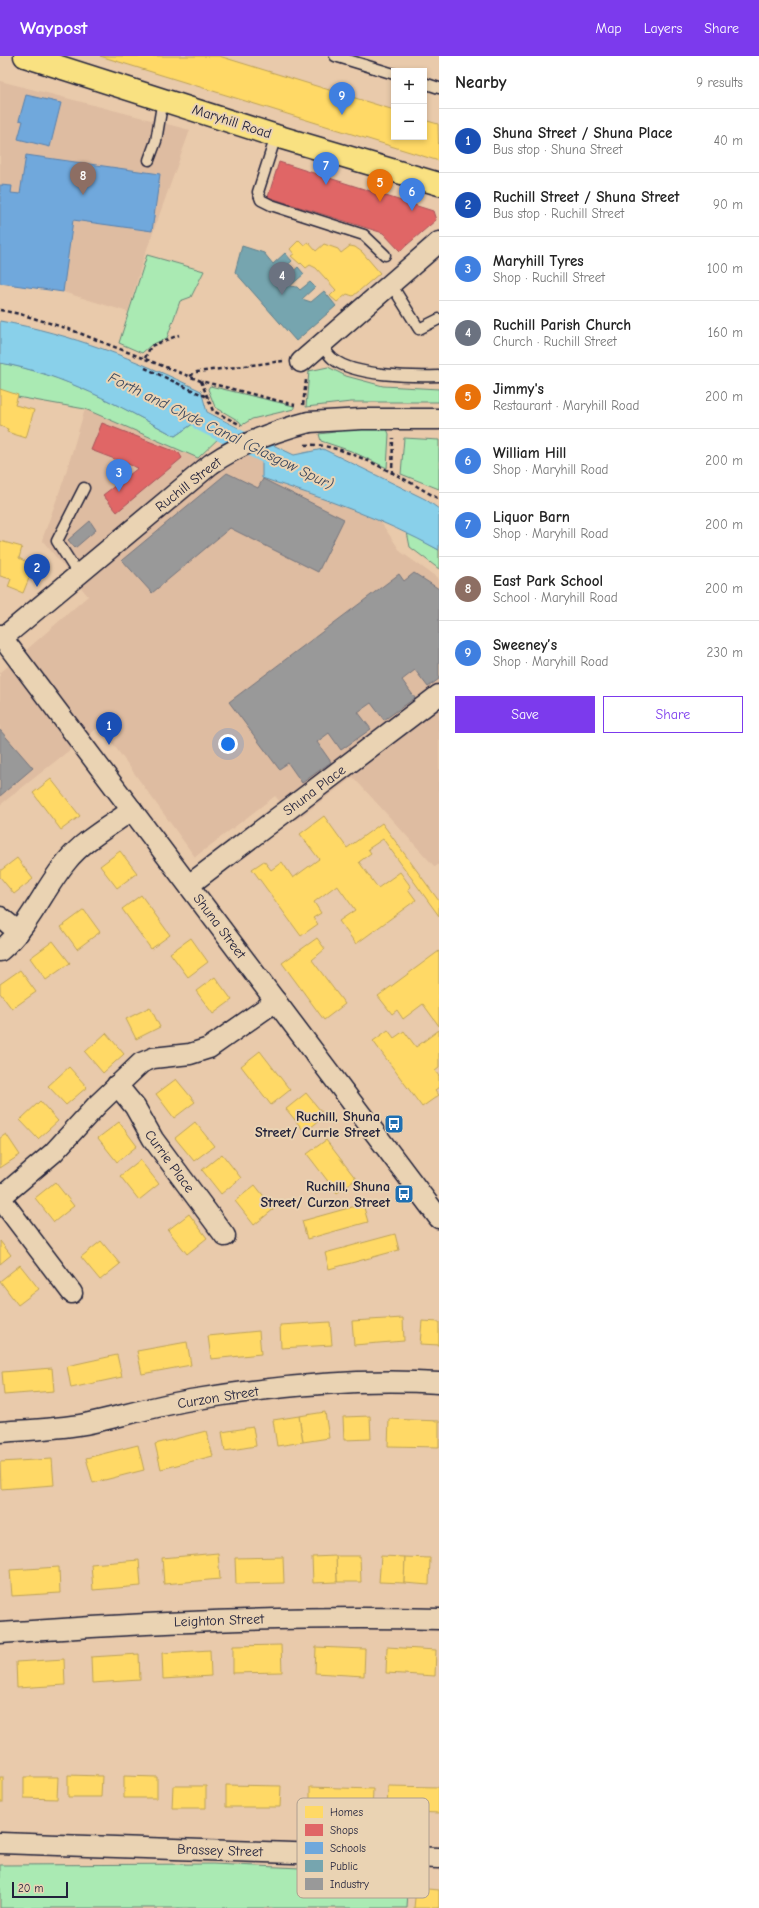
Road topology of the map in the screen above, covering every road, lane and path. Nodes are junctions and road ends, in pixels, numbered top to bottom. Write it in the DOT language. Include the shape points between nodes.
graph roads {
  1 [pos="25,56"];
  2 [pos="335,56"];
  3 [pos="391,73"];
  4 [pos="427,84"];
  5 [pos="439,88"];
  6 [pos="163,99"];
  7 [pos="276,136"];
  8 [pos="149,160"];
  9 [pos="439,184"];
  10 [pos="439,242"];
  11 [pos="385,255"];
  12 [pos="391,284"];
  13 [pos="0,310"];
  14 [pos="439,319"];
  15 [pos="179,335"];
  16 [pos="321,344"];
  17 [pos="145,358"];
  18 [pos="301,362"];
  19 [pos="145,368"];
  20 [pos="190,376"];
  21 [pos="439,376"];
  22 [pos="201,381"];
  23 [pos="209,398"];
  24 [pos="393,419"];
  25 [pos="439,419"];
  26 [pos="247,429"];
  27 [pos="303,445"];
  28 [pos="392,474"];
  29 [pos="84,488"];
  30 [pos="439,498"];
  31 [pos="78,574"];
  32 [pos="1,638"];
  33 [pos="439,695"];
  34 [pos="132,810"];
  35 [pos="189,885"];
  36 [pos="0,917"];
  37 [pos="19,932"];
  38 [pos="0,951"];
  39 [pos="276,1001"];
  40 [pos="117,1085"];
  41 [pos="0,1198"];
  42 [pos="439,1218"];
  43 [pos="225,1236"];
  44 [pos="72,1293"];
  45 [pos="439,1383"];
  46 [pos="0,1432"];
  47 [pos="439,1619"];
  48 [pos="0,1633"];
  49 [pos="0,1843"];
  50 [pos="297,1853"];
  51 [pos="429,1858"];
  52 [pos="439,1858"];
  1 -- 6 [label="main road, Maryhill Road"];
  2 -- 3 [label="lane"];
  4 -- 5 [label="lane"];
  6 -- 7 [label="main road, Maryhill Road"];
  6 -- 8 [label="lane" via="156,141"];
  7 -- 9 [label="main road, Maryhill Road"];
  7 -- 11 [label="lane" via="258,192 260,200 271,206 364,235"];
  10 -- 12 [label="street"];
  12 -- 14 [label="lane" via="419,329"];
  12 -- 16 [label="street"];
  13 -- 17 [label="path" via="69,329"];
  15 -- 17 [label="path" via="151,346"];
  16 -- 18 [label="street"];
  16 -- 21 [label="lane" via="334,360 361,370 408,376"];
  17 -- 20 [label="path"];
  18 -- 20 [label="path" via="280,361 197,372"];
  18 -- 22 [label="path" via="306,376 303,407"];
  19 -- 23 [label="path"];
  20 -- 22 [label="path"];
  22 -- 23 [label="path"];
  23 -- 26 [label="path" via="213,411"];
  24 -- 25 [label="street, Ruchill Street"];
  24 -- 28 [label="path"];
  24 -- 31 [label="street, Ruchill Street, bridge" via="309,422 256,439 211,464"];
  27 -- 28 [label="path" via="320,444 333,447"];
  28 -- 30 [label="path"];
  29 -- 31 [label="lane" via="57,541"];
  31 -- 32 [label="street, Ruchill Street"];
  32 -- 34 [label="street, Shuna Street"];
  33 -- 35 [label="street, Shuna Place"];
  34 -- 35 [label="street, Shuna Street"];
  34 -- 37 [label="street" via="71,857"];
  35 -- 39 [label="street, Shuna Street"];
  36 -- 37 [label="street"];
  37 -- 38 [label="street"];
  39 -- 40 [label="street" via="209,1048 190,1054 146,1060"];
  39 -- 42 [label="street, Shuna Street"];
  40 -- 41 [label="street" via="53,1153"];
  40 -- 43 [label="street, Currie Place" via="137,1111 153,1139"];
  41 -- 44 [label="street"];
  45 -- 46 [label="street, Curzon Street" via="346,1383 256,1391 197,1399 84,1424"];
  47 -- 48 [label="street, Leighton Street" via="225,1619"];
  49 -- 50 [label="street, Brassey Street"];
  51 -- 52 [label="street, Brassey Street"];
}
